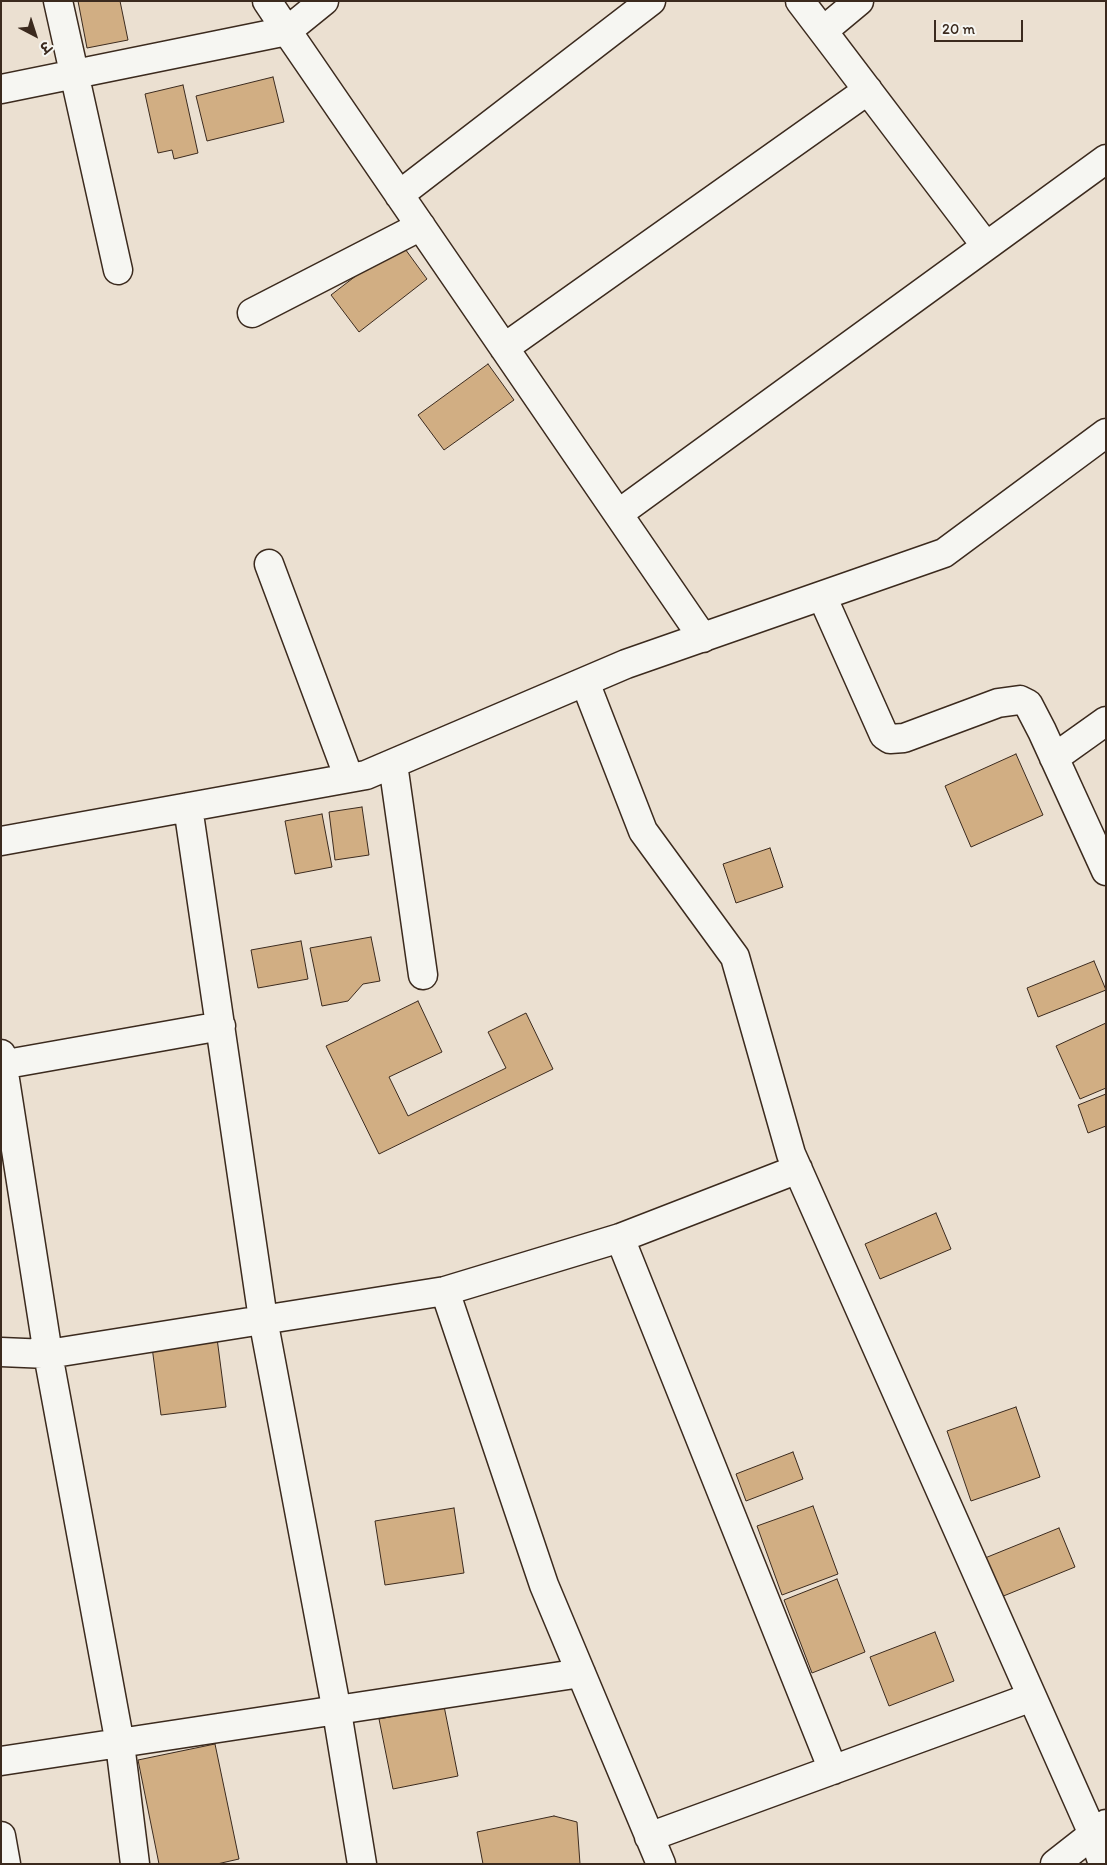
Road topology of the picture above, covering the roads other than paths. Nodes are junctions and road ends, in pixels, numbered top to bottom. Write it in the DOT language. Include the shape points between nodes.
graph roads {
  1 [pos="58,1"];
  2 [pos="267,1"];
  3 [pos="324,1"];
  4 [pos="651,1"];
  5 [pos="800,1"];
  6 [pos="859,1"];
  7 [pos="287,31"];
  8 [pos="823,31"];
  9 [pos="72,73"];
  10 [pos="1,89"];
  11 [pos="868,90"];
  12 [pos="1106,159"];
  13 [pos="399,195"];
  14 [pos="421,226"];
  15 [pos="986,246"];
  16 [pos="118,270"];
  17 [pos="252,313"];
  18 [pos="504,348"];
  19 [pos="1106,433"];
  20 [pos="618,514"];
  21 [pos="269,564"];
  22 [pos="822,596"];
  23 [pos="703,638"];
  24 [pos="584,682"];
  25 [pos="1106,721"];
  26 [pos="1054,758"];
  27 [pos="393,764"];
  28 [pos="349,778"];
  29 [pos="188,807"];
  30 [pos="1,841"];
  31 [pos="1106,871"];
  32 [pos="423,975"];
  33 [pos="220,1026"];
  34 [pos="2,1061"];
  35 [pos="798,1169"];
  36 [pos="620,1238"];
  37 [pos="445,1291"];
  38 [pos="263,1319"];
  39 [pos="1,1352"];
  40 [pos="48,1354"];
  41 [pos="581,1673"];
  42 [pos="1032,1697"];
  43 [pos="337,1712"];
  44 [pos="120,1744"];
  45 [pos="1,1761"];
  46 [pos="833,1770"];
  47 [pos="1099,1829"];
  48 [pos="1,1836"];
  49 [pos="650,1837"];
  50 [pos="6,1864"];
  51 [pos="135,1864"];
  52 [pos="362,1864"];
  53 [pos="661,1864"];
  54 [pos="1055,1864"];
  55 [pos="1103,1864"];
  1 -- 9 [label="street"];
  2 -- 7 [label="street"];
  3 -- 7 [label="street"];
  4 -- 13 [label="street"];
  5 -- 8 [label="street"];
  6 -- 8 [label="street"];
  7 -- 9 [label="street"];
  7 -- 13 [label="street"];
  8 -- 11 [label="street"];
  9 -- 10 [label="street"];
  9 -- 16 [label="street"];
  11 -- 15 [label="street"];
  11 -- 18 [label="street"];
  12 -- 15 [label="street"];
  13 -- 14 [label="street"];
  14 -- 17 [label="street"];
  14 -- 18 [label="street"];
  15 -- 20 [label="street"];
  18 -- 20 [label="street"];
  19 -- 22 [label="street" via="944,553"];
  20 -- 23 [label="street"];
  21 -- 28 [label="street"];
  22 -- 23 [label="street"];
  22 -- 26 [label="street" via="884,735 890,740 904,738 998,703 1020,700 1028,704"];
  23 -- 24 [label="street"];
  24 -- 27 [label="street"];
  24 -- 35 [label="street" via="643,831 735,957"];
  25 -- 26 [label="street"];
  26 -- 31 [label="street"];
  27 -- 28 [label="street"];
  27 -- 32 [label="street"];
  28 -- 29 [label="street"];
  29 -- 30 [label="street"];
  29 -- 33 [label="street"];
  33 -- 34 [label="street"];
  33 -- 38 [label="street"];
  34 -- 40 [label="street"];
  35 -- 36 [label="street"];
  35 -- 42 [label="street"];
  36 -- 37 [label="street"];
  36 -- 46 [label="street"];
  37 -- 38 [label="street"];
  37 -- 41 [label="street" via="544,1585"];
  38 -- 40 [label="street"];
  38 -- 43 [label="street"];
  39 -- 40 [label="street"];
  40 -- 44 [label="street"];
  41 -- 43 [label="street"];
  41 -- 49 [label="street"];
  42 -- 46 [label="street"];
  42 -- 47 [label="street"];
  43 -- 44 [label="street"];
  43 -- 52 [label="street"];
  44 -- 45 [label="street"];
  44 -- 51 [label="street"];
  46 -- 49 [label="street"];
  47 -- 54 [label="street"];
  47 -- 55 [label="street"];
  48 -- 50 [label="street"];
  49 -- 53 [label="street"];
}
